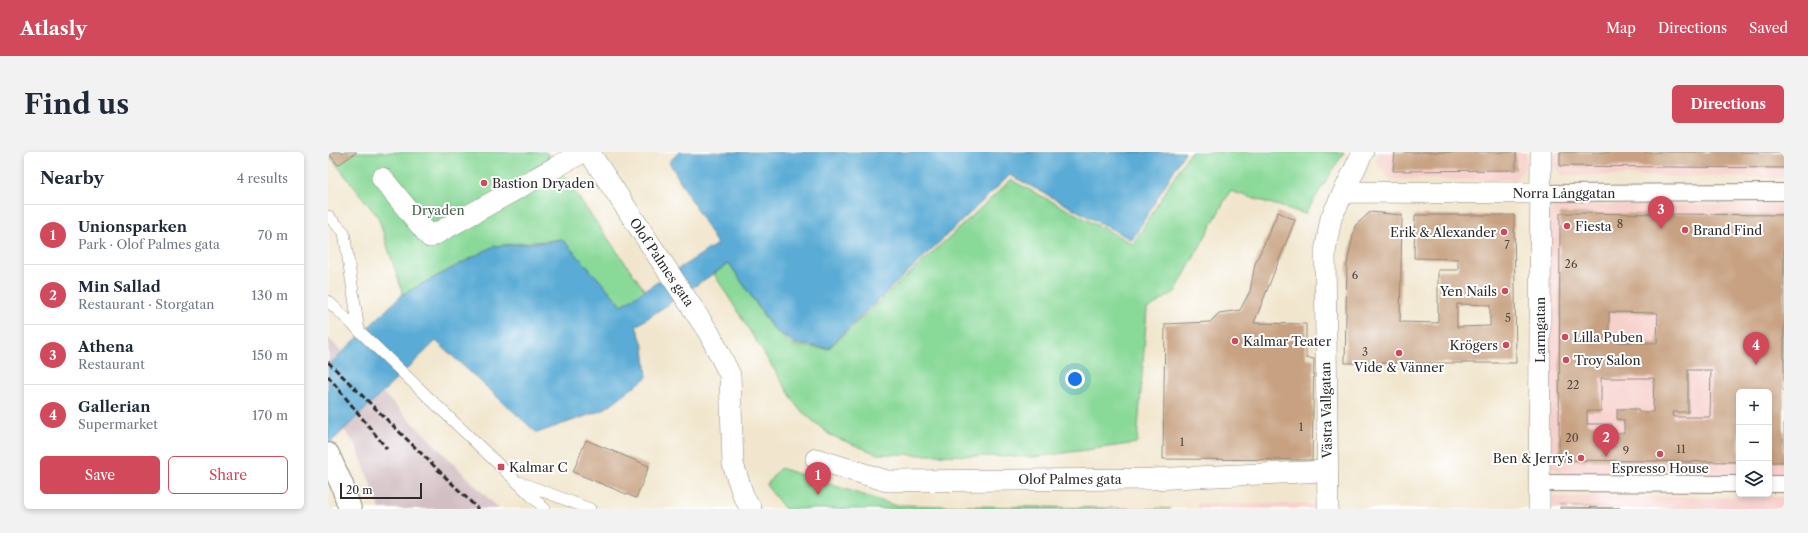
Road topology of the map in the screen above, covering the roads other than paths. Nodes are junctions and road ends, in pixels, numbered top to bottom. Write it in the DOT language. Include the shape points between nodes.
graph roads {
  1 [pos="583,152"];
  2 [pos="589,152"];
  3 [pos="1364,152"];
  4 [pos="1541,152"];
  5 [pos="382,178"];
  6 [pos="1345,192"];
  7 [pos="1784,192"];
  8 [pos="1541,193"];
  9 [pos="328,216"];
  10 [pos="328,301"];
  11 [pos="360,331"];
  12 [pos="330,457"];
  13 [pos="816,458"];
  14 [pos="1327,471"];
  15 [pos="515,480"];
  16 [pos="1539,483"];
  17 [pos="1736,484"];
  18 [pos="1772,484"];
  19 [pos="1784,484"];
  20 [pos="350,509"];
  21 [pos="545,509"];
  22 [pos="590,509"];
  23 [pos="751,509"];
  24 [pos="1328,509"];
  25 [pos="1539,509"];
  1 -- 5 [label="street" via="430,237"];
  2 -- 23 [label="street, Olof Palmes gata" via="709,333 730,375 733,464 743,495"];
  3 -- 6 [label="street, Västra Vallgatan"];
  4 -- 8 [label="street, Larmgatan"];
  6 -- 8 [label="street, Norra Långgatan"];
  6 -- 14 [label="street, Västra Vallgatan" via="1331,218 1325,252"];
  7 -- 8 [label="street, Norra Långgatan"];
  8 -- 16 [label="street, Larmgatan"];
  9 -- 11 [label="lane" via="344,232"];
  10 -- 11 [label="lane"];
  11 -- 15 [label="lane"];
  12 -- 20 [label="main road"];
  13 -- 14 [label="street, Olof Palmes gata" via="887,481 1152,479"];
  14 -- 24 [label="street, Västra Vallgatan"];
  15 -- 21 [label="lane"];
  15 -- 22 [label="lane"];
  16 -- 17 [label="street"];
  16 -- 25 [label="street, Larmgatan"];
  18 -- 19 [label="street"];
}
